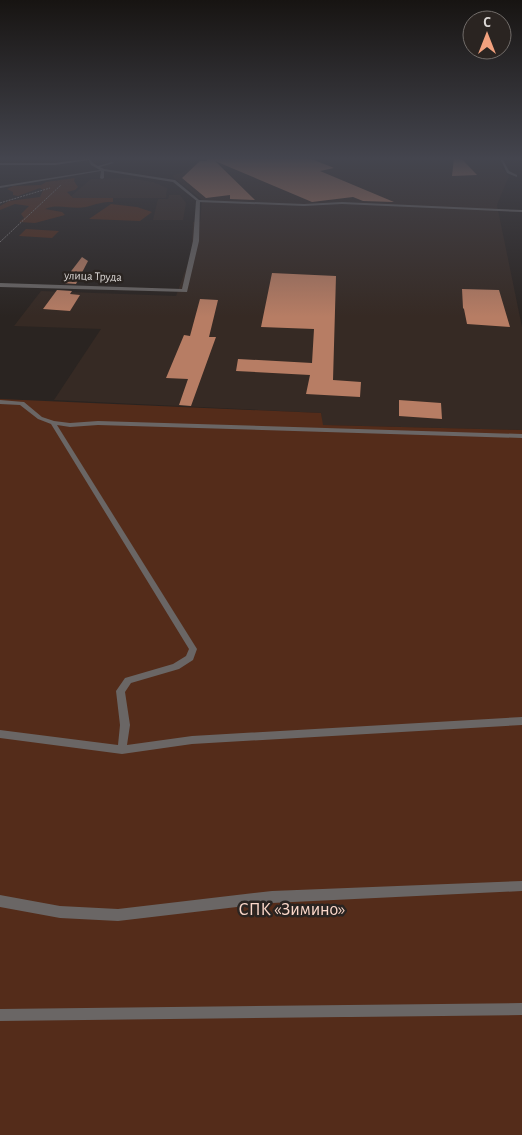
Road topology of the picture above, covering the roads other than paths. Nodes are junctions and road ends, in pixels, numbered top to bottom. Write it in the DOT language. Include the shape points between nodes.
graph roads {
  1 [pos="198,211"];
  2 [pos="0,284"];
  3 [pos="0,402"];
  4 [pos="53,423"];
  5 [pos="522,436"];
  6 [pos="522,721"];
  7 [pos="0,734"];
  8 [pos="122,750"];
  9 [pos="522,886"];
  10 [pos="0,901"];
  11 [pos="522,1009"];
  12 [pos="0,1016"];
  1 -- 2 [label="street, улица Труда" via="196,242 185,291"];
  3 -- 4 [label="lane" via="22,403 40,418"];
  4 -- 5 [label="lane"];
  4 -- 8 [label="lane" via="193,649 190,658 176,667 128,680 120,691 125,725"];
  6 -- 8 [label="lane" via="192,740"];
  7 -- 8 [label="lane"];
  9 -- 10 [label="lane" via="272,897 118,915 60,912"];
  11 -- 12 [label="lane"];
}
